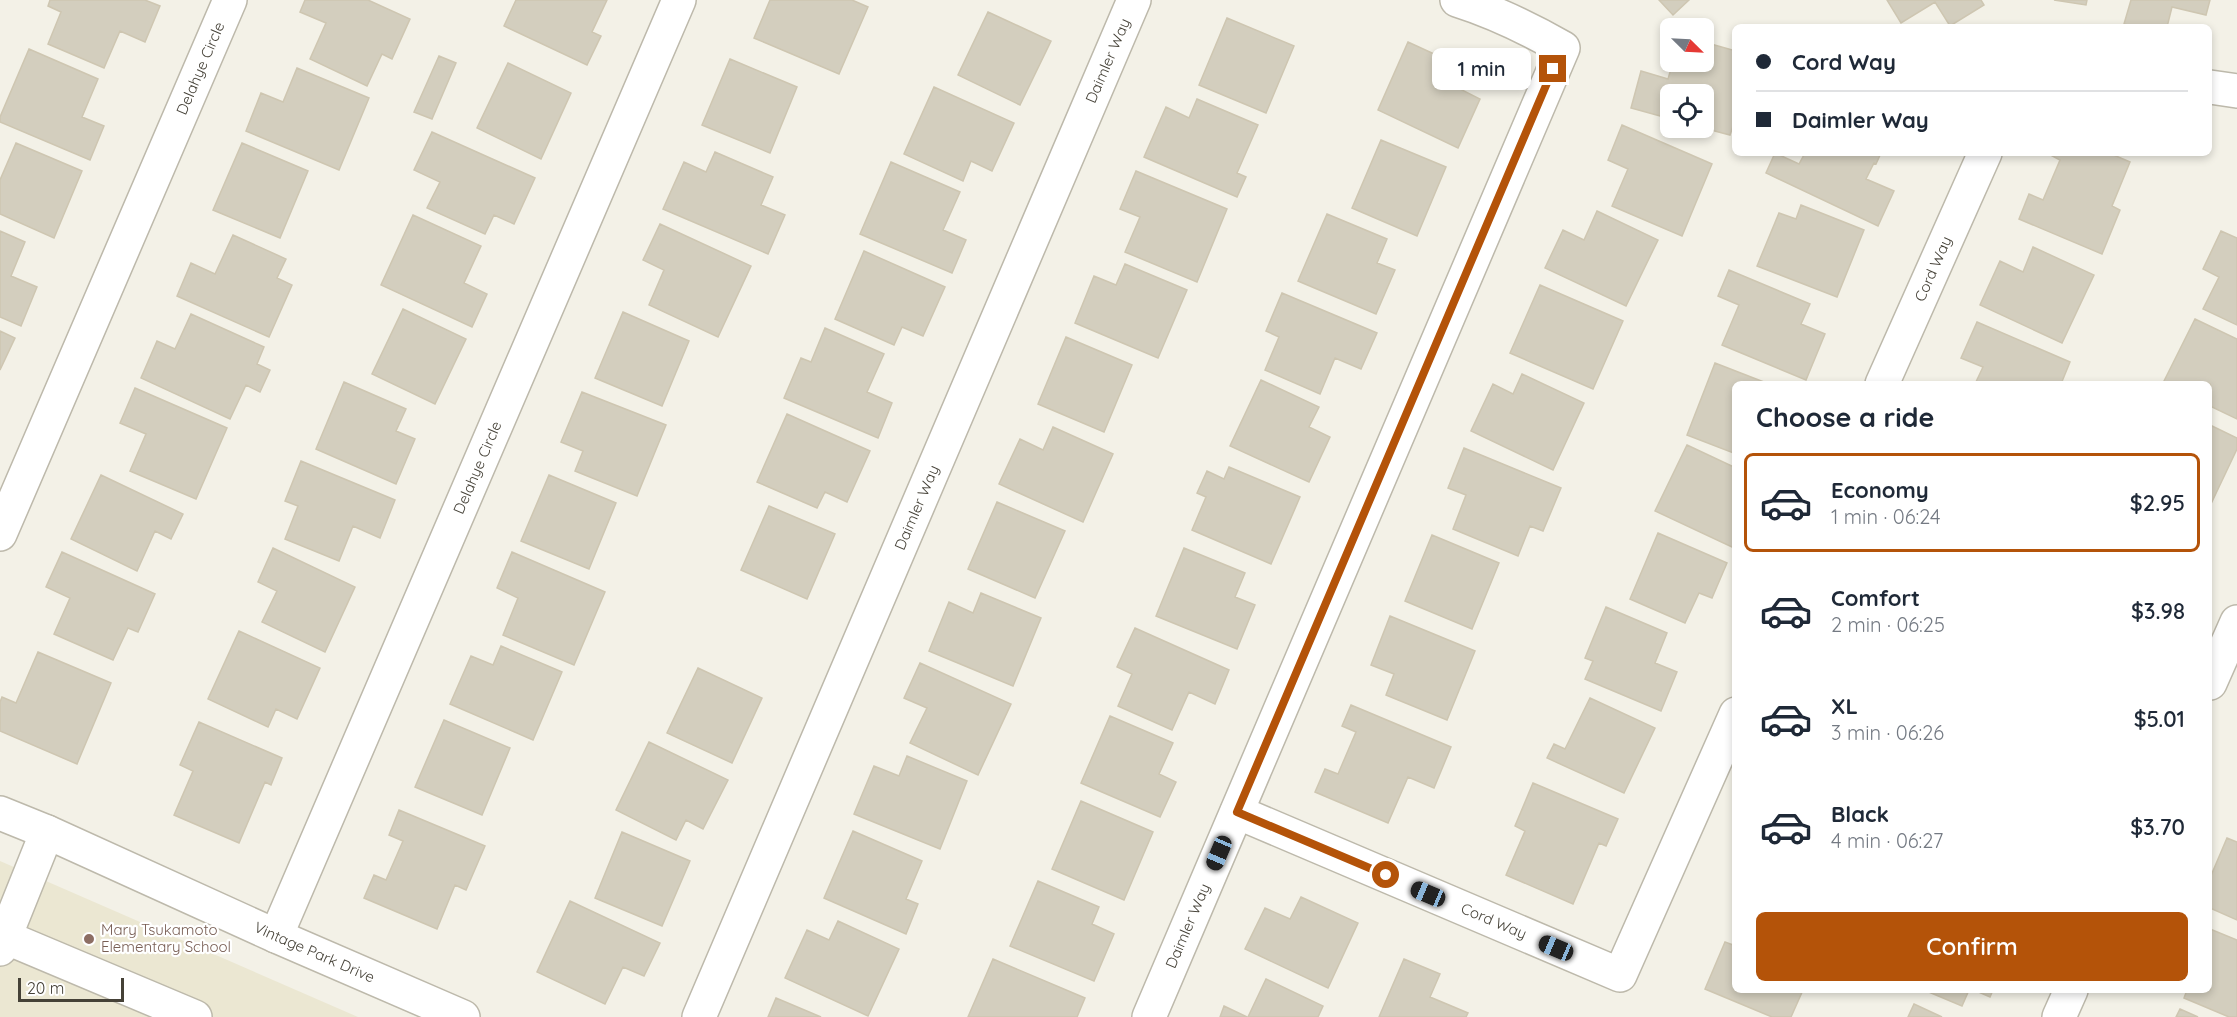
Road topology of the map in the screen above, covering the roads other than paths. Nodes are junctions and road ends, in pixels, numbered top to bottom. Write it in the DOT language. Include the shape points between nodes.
graph roads {
  1 [pos="230,0"];
  2 [pos="679,0"];
  3 [pos="1134,0"];
  4 [pos="1457,0"];
  5 [pos="2212,87"];
  6 [pos="2237,91"];
  7 [pos="1983,156"];
  8 [pos="1883,381"];
  9 [pos="0,534"];
  10 [pos="2237,622"];
  11 [pos="2212,678"];
  12 [pos="1732,723"];
  13 [pos="1237,812"];
  14 [pos="0,813"];
  15 [pos="47,832"];
  16 [pos="276,936"];
  17 [pos="3,943"];
  18 [pos="2071,993"];
  19 [pos="398,1004"];
  20 [pos="195,1017"];
  21 [pos="463,1017"];
  22 [pos="699,1017"];
  23 [pos="1149,1017"];
  24 [pos="2059,1017"];
  1 -- 9 [label="street, Delahye Circle"];
  2 -- 16 [label="street, Delahye Circle"];
  3 -- 22 [label="street, Daimler Way"];
  4 -- 13 [label="street, Daimler Way" via="1491,10 1563,48"];
  5 -- 6 [label="street"];
  7 -- 8 [label="street, Cord Way"];
  10 -- 11 [label="street"];
  12 -- 13 [label="street, Cord Way" via="1620,975"];
  13 -- 23 [label="street, Daimler Way"];
  14 -- 15 [label="street, Vintage Park Drive"];
  15 -- 16 [label="street, Vintage Park Drive"];
  15 -- 17 [label="street"];
  16 -- 19 [label="street, Vintage Park Drive"];
  17 -- 20 [label="street"];
  18 -- 24 [label="street"];
  19 -- 21 [label="street, Vintage Park Drive"];
}
